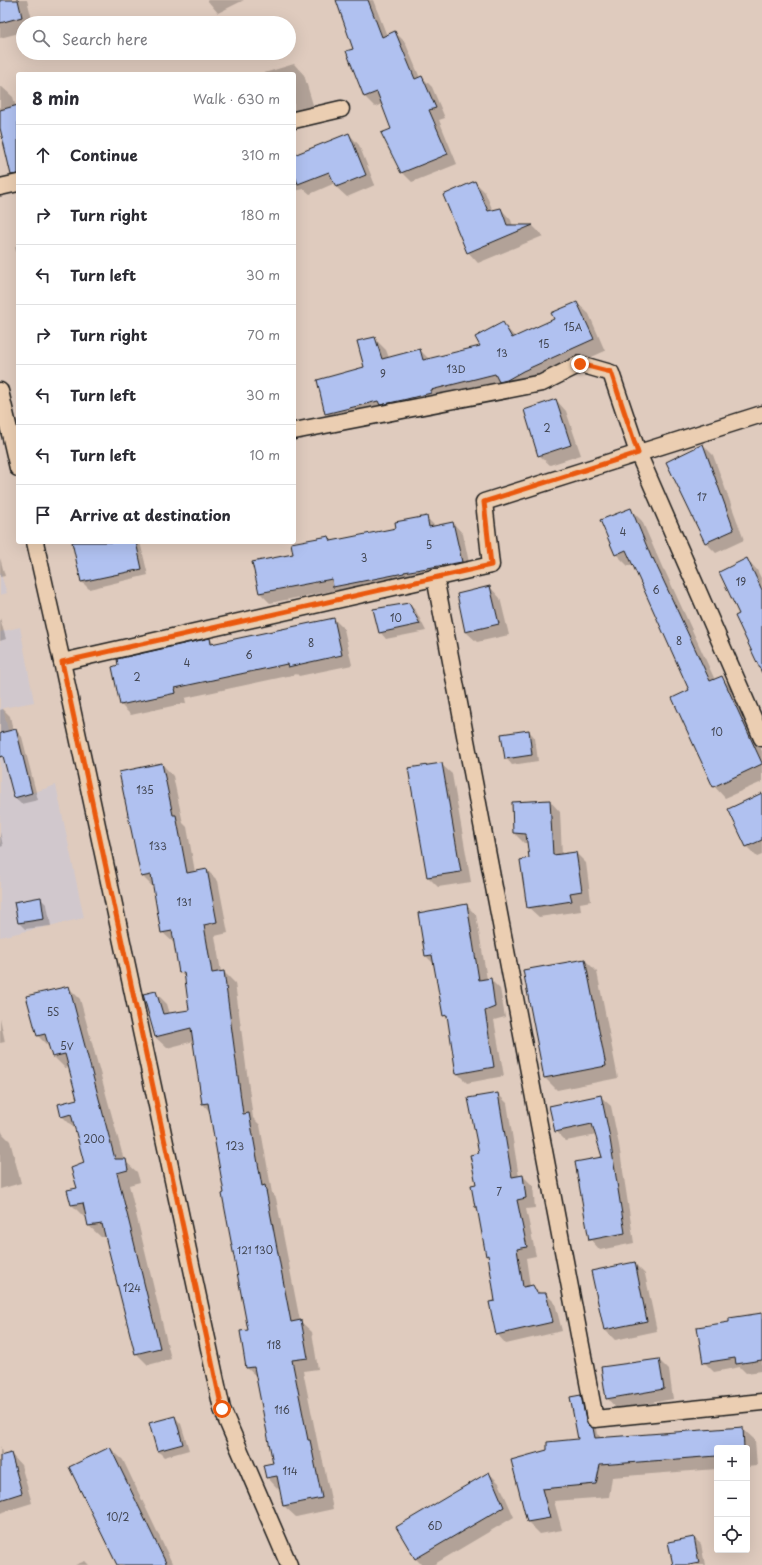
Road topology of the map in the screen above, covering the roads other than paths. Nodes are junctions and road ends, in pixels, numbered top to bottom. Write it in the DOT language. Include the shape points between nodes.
graph roads {
  1 [pos="341,109"];
  2 [pos="296,120"];
  3 [pos="16,183"];
  4 [pos="0,187"];
  5 [pos="0,392"];
  6 [pos="762,414"];
  7 [pos="296,431"];
  8 [pos="638,453"];
  9 [pos="16,460"];
  10 [pos="35,544"];
  11 [pos="435,577"];
  12 [pos="62,662"];
  13 [pos="762,738"];
  14 [pos="762,1402"];
  15 [pos="289,1565"];
  1 -- 2 [label="street"];
  3 -- 4 [label="street"];
  5 -- 9 [label="street"];
  6 -- 8 [label="street"];
  7 -- 8 [label="street" via="542,383 580,364 611,372"];
  8 -- 11 [label="street" via="484,502 491,565"];
  8 -- 13 [label="street"];
  10 -- 12 [label="street"];
  11 -- 12 [label="street"];
  11 -- 14 [label="street" via="595,1420"];
  12 -- 15 [label="street" via="222,1409"];
}
